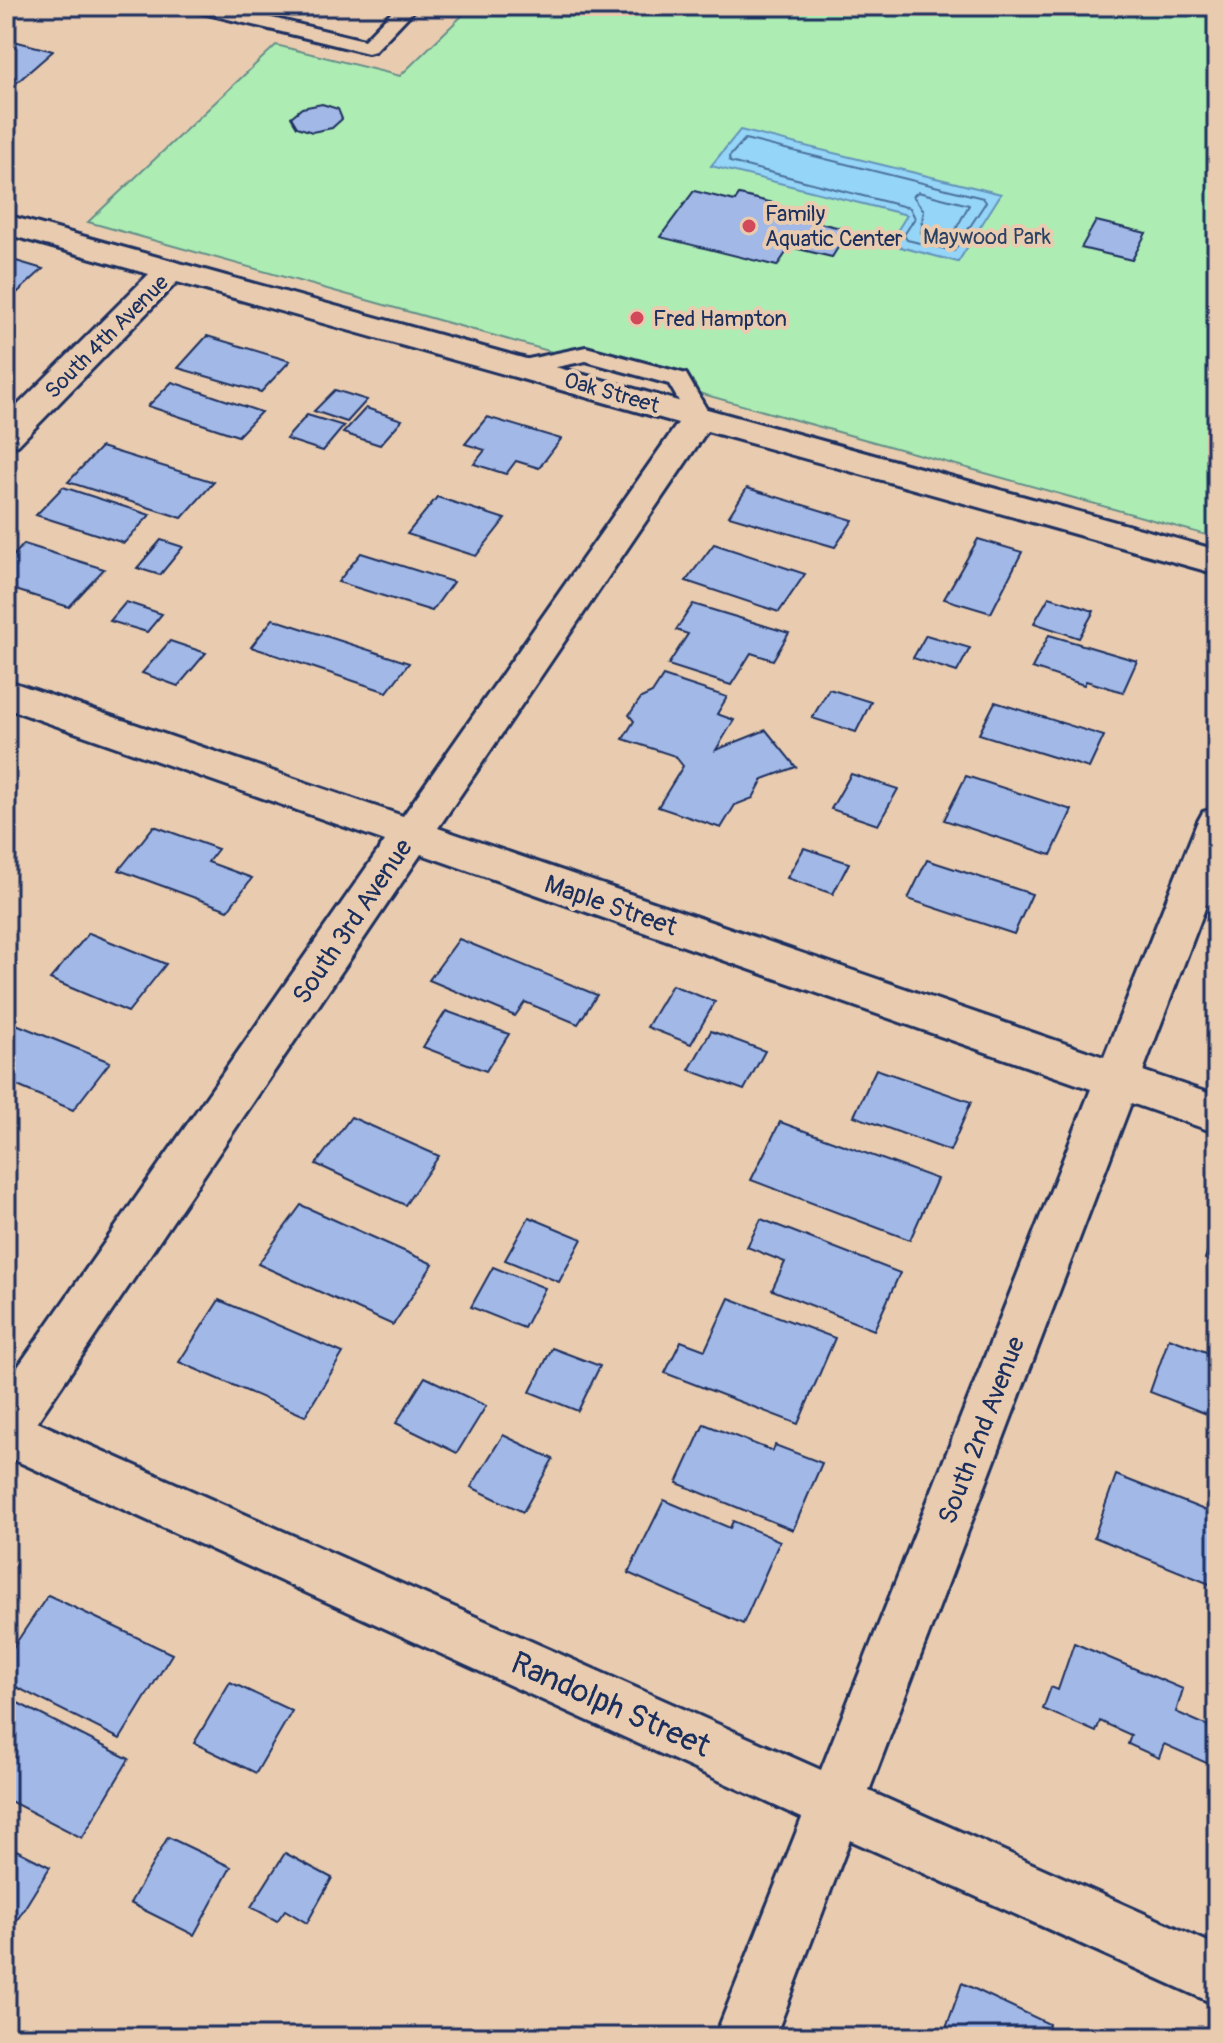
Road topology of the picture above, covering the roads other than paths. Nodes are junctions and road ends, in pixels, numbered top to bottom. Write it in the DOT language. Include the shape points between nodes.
graph roads {
  1 [pos="198,6"];
  2 [pos="408,6"];
  3 [pos="6,224"];
  4 [pos="172,269"];
  5 [pos="699,417"];
  6 [pos="6,437"];
  7 [pos="1217,562"];
  8 [pos="6,694"];
  9 [pos="1217,823"];
  10 [pos="411,835"];
  11 [pos="1117,1080"];
  12 [pos="1217,1115"];
  13 [pos="6,1425"];
  14 [pos="6,1432"];
  15 [pos="835,1805"];
  16 [pos="1217,1976"];
  17 [pos="745,2037"];
  1 -- 2 [label="lane" via="368,47"];
  3 -- 4 [label="street, Oak Street"];
  4 -- 5 [label="street, Oak Street"];
  4 -- 6 [label="street, South 4th Avenue"];
  5 -- 7 [label="street, Oak Street"];
  5 -- 10 [label="street, South 3rd Avenue"];
  8 -- 10 [label="street, Maple Street"];
  9 -- 11 [label="street, South 2nd Avenue"];
  10 -- 11 [label="street, Maple Street"];
  10 -- 13 [label="street, South 3rd Avenue"];
  11 -- 12 [label="street, Maple Street"];
  11 -- 15 [label="street, South 2nd Avenue"];
  14 -- 15 [label="street, Randolph Street"];
  15 -- 16 [label="street, Randolph Street"];
  15 -- 17 [label="street, South 2nd Avenue"];
}
